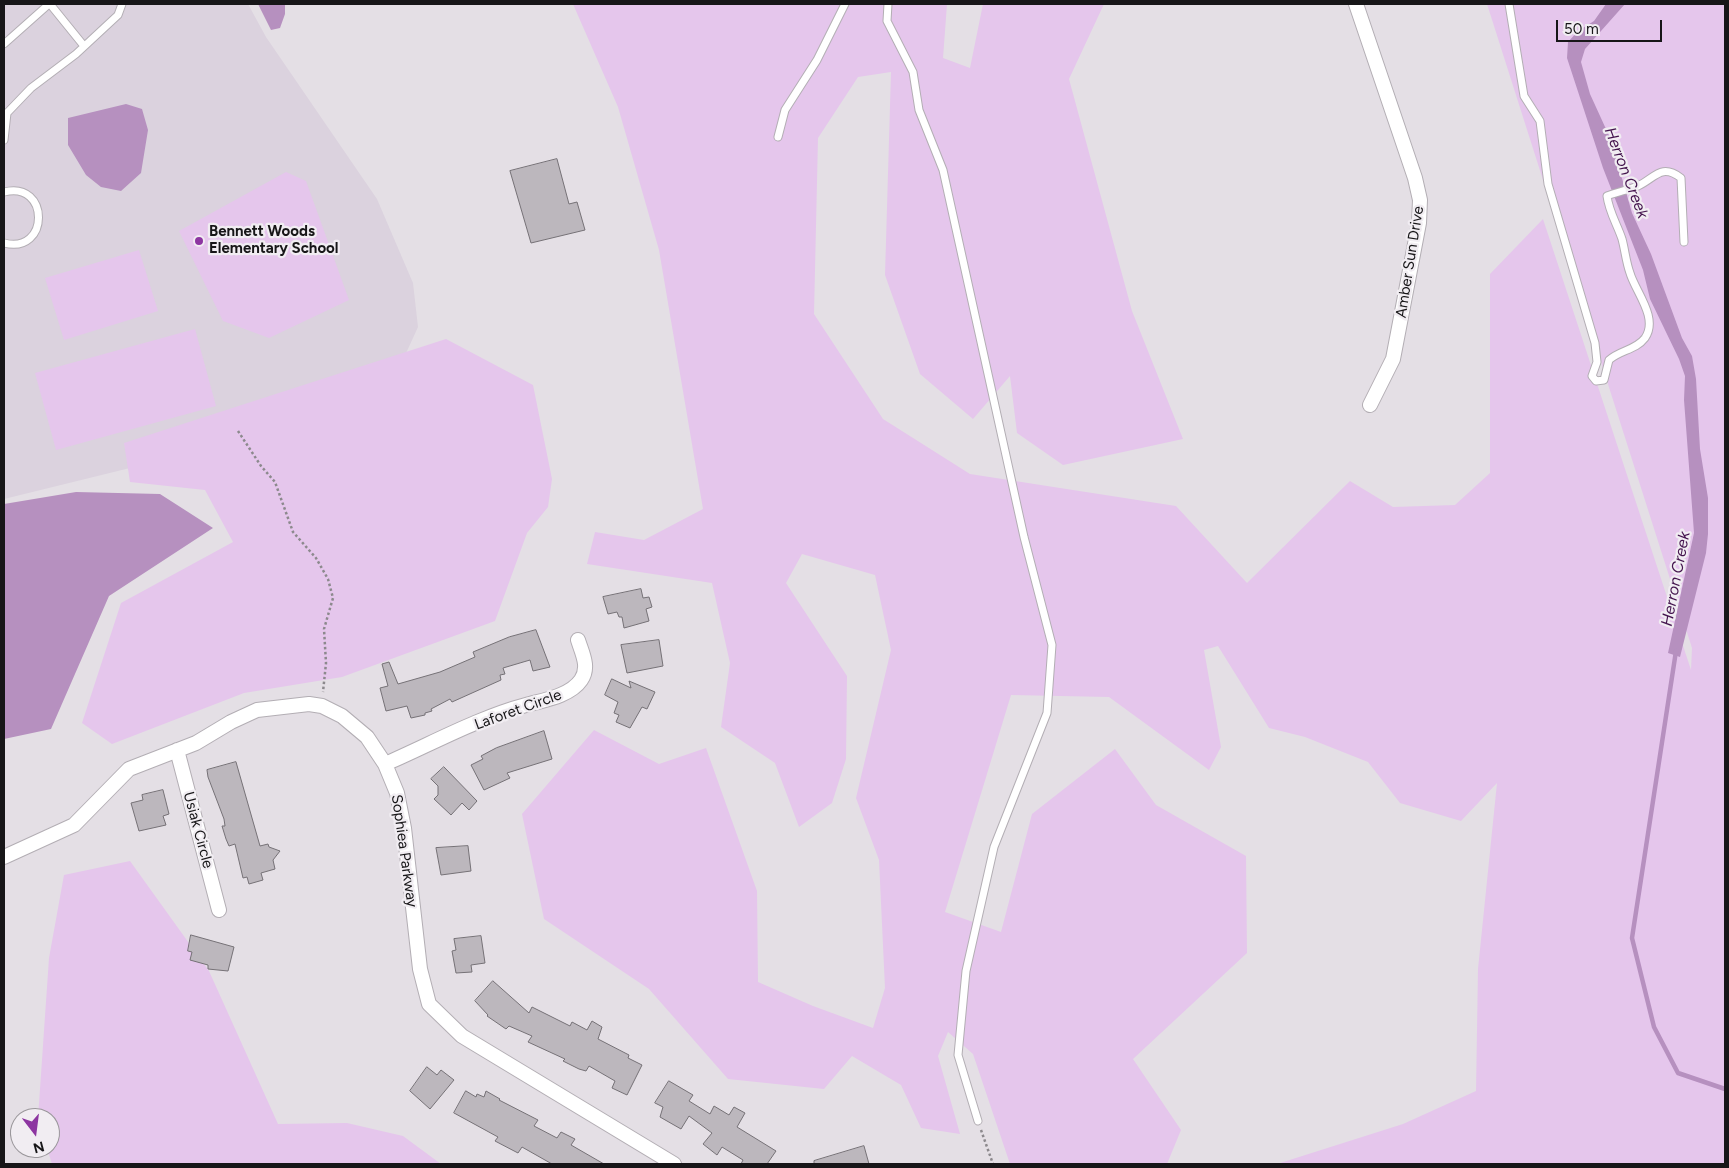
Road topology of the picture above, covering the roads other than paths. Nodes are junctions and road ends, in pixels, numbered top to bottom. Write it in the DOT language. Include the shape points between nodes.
graph roads {
  1 [pos="50,4"];
  2 [pos="122,4"];
  3 [pos="845,4"];
  4 [pos="888,4"];
  5 [pos="1356,4"];
  6 [pos="1509,4"];
  7 [pos="4,44"];
  8 [pos="84,46"];
  9 [pos="6,113"];
  10 [pos="778,137"];
  11 [pos="4,140"];
  12 [pos="4,192"];
  13 [pos="1684,242"];
  14 [pos="4,243"];
  15 [pos="1370,405"];
  16 [pos="578,640"];
  17 [pos="177,750"];
  18 [pos="385,764"];
  19 [pos="4,857"];
  20 [pos="219,910"];
  21 [pos="978,1121"];
  22 [pos="674,1164"];
  1 -- 7 [label="lane"];
  1 -- 8 [label="lane"];
  2 -- 8 [label="lane" via="118,15"];
  3 -- 10 [label="lane" via="817,60 786,110"];
  4 -- 21 [label="lane" via="887,21 913,72 919,110 943,170 1024,537 1052,645 1047,713 994,847 966,971 958,1055"];
  5 -- 15 [label="street, Amber Sun Drive" via="1420,200 1419,222 1393,359"];
  6 -- 13 [label="lane" via="1524,96 1540,121 1548,184 1595,343 1597,362 1592,376 1599,382 1604,380 1609,360 1636,346 1646,337 1648,327 1644,302 1630,275 1622,238 1607,196 1633,188 1656,174 1669,171 1681,178"];
  8 -- 9 [label="lane" via="31,88"];
  9 -- 11 [label="lane"];
  12 -- 14 [label="lane" via="12,190 28,196 34,201 39,215 38,226 28,239 16,244"];
  16 -- 18 [label="street, Laforet Circle" via="586,671 572,690 505,712"];
  17 -- 18 [label="street, Sophiea Parkway" via="257,710 309,704 322,706 342,716 367,737"];
  17 -- 19 [label="street, Sophiea Parkway" via="129,769 74,825"];
  17 -- 20 [label="street, Usiak Circle"];
  18 -- 22 [label="street, Sophiea Parkway" via="397,793 404,828 420,969 429,1004 462,1036"];
}
